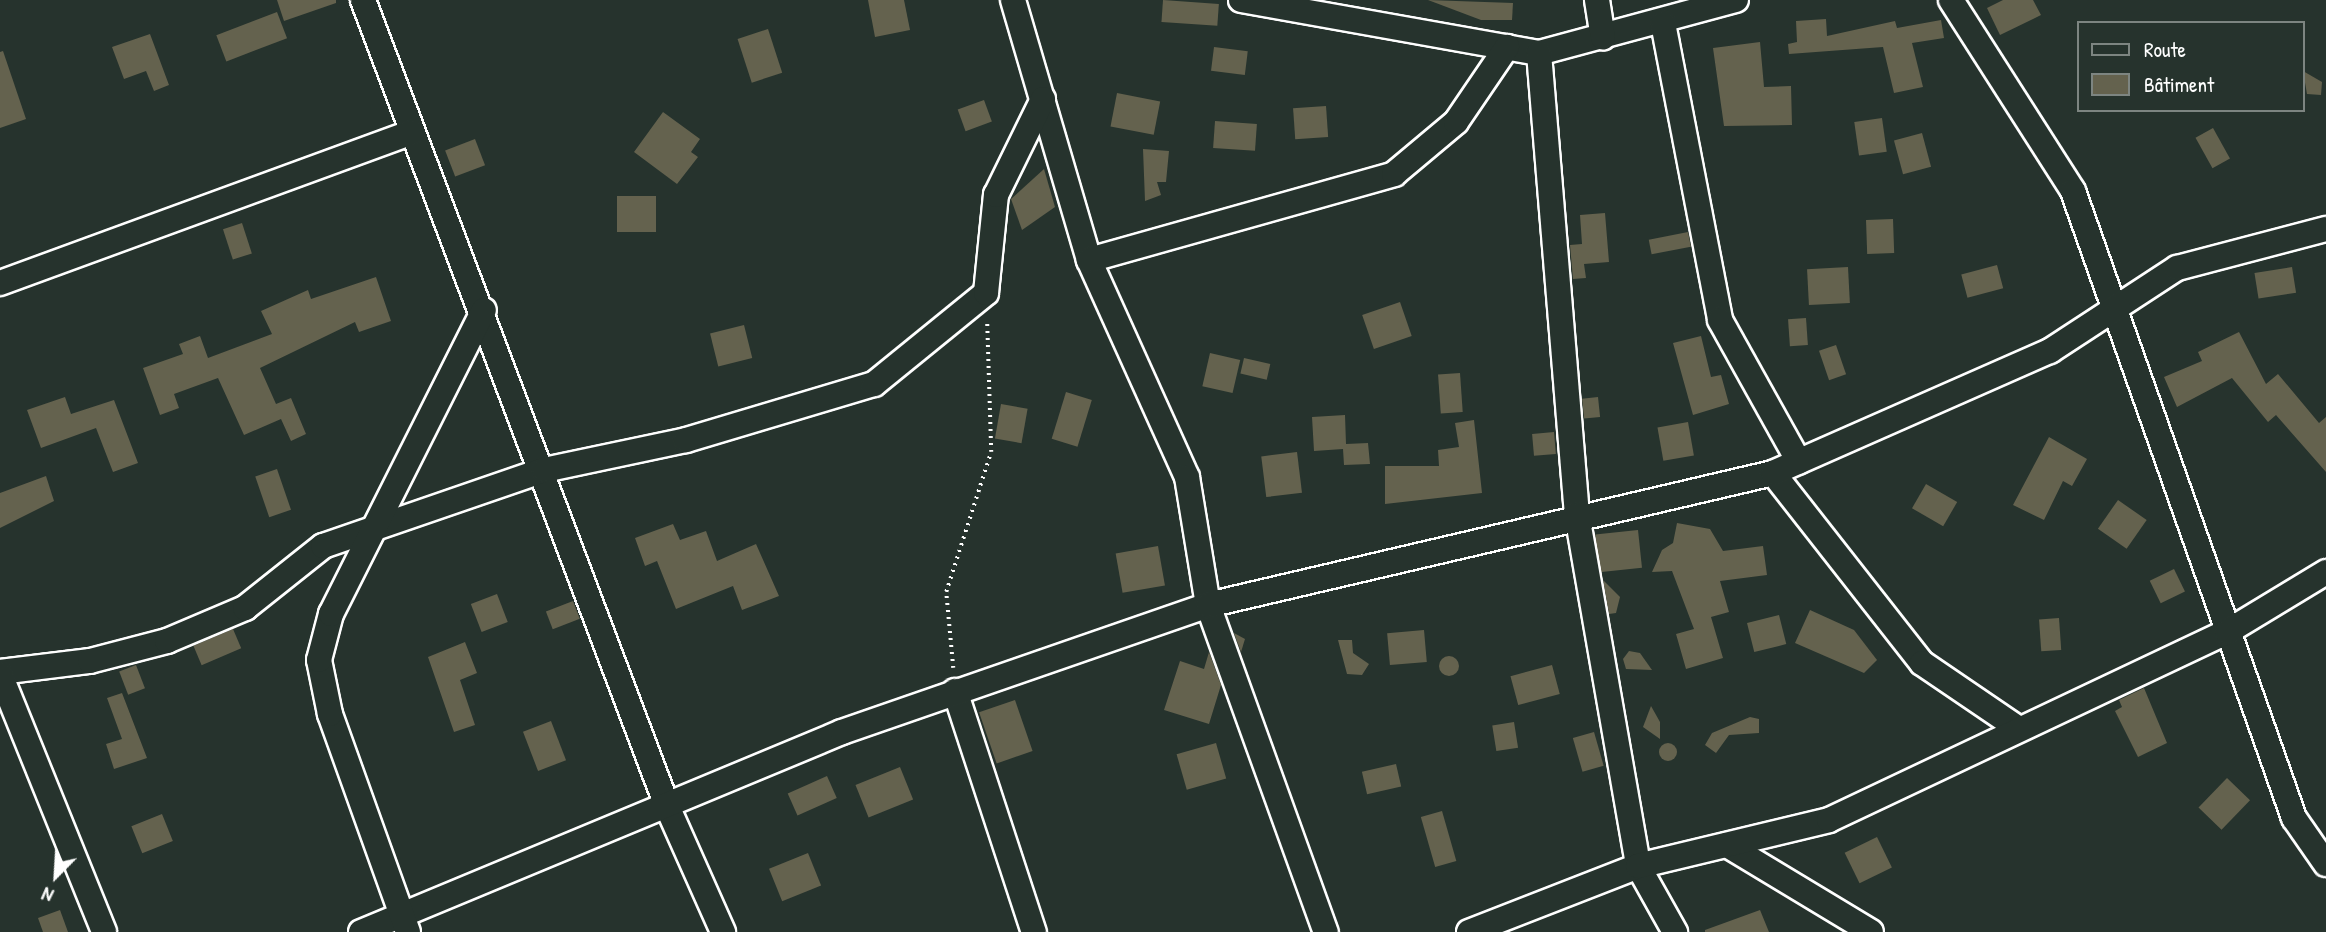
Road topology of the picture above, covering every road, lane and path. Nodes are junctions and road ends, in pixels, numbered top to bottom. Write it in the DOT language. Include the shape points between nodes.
graph roads {
  1 [pos="363,0"];
  2 [pos="1013,0"];
  3 [pos="1241,0"];
  4 [pos="1597,0"];
  5 [pos="1736,0"];
  6 [pos="1951,0"];
  7 [pos="1663,23"];
  8 [pos="1602,38"];
  9 [pos="1507,47"];
  10 [pos="1539,53"];
  11 [pos="1043,99"];
  12 [pos="412,132"];
  13 [pos="2326,229"];
  14 [pos="1089,260"];
  15 [pos="0,283"];
  16 [pos="986,293"];
  17 [pos="484,310"];
  18 [pos="2110,312"];
  19 [pos="1799,462"];
  20 [pos="544,470"];
  21 [pos="1773,473"];
  22 [pos="1577,514"];
  23 [pos="375,530"];
  24 [pos="2326,572"];
  25 [pos="1208,605"];
  26 [pos="2227,632"];
  27 [pos="0,673"];
  28 [pos="955,691"];
  29 [pos="2016,727"];
  30 [pos="667,806"];
  31 [pos="1727,845"];
  32 [pos="2326,864"];
  33 [pos="1638,866"];
  34 [pos="405,923"];
  35 [pos="104,932"];
  36 [pos="361,932"];
  37 [pos="723,932"];
  38 [pos="1034,932"];
  39 [pos="1326,932"];
  40 [pos="1469,932"];
  41 [pos="1675,932"];
  42 [pos="1871,932"];
  1 -- 12 [label="street"];
  2 -- 11 [label="street"];
  3 -- 9 [label="street"];
  4 -- 8 [label="street"];
  5 -- 7 [label="street"];
  6 -- 18 [label="street" via="2073,191"];
  7 -- 8 [label="street"];
  7 -- 19 [label="street" via="1720,320"];
  8 -- 10 [label="street"];
  9 -- 10 [label="street"];
  9 -- 14 [label="street" via="1456,122 1394,174"];
  10 -- 22 [label="street"];
  11 -- 14 [label="street"];
  11 -- 16 [label="street" via="996,195"];
  12 -- 15 [label="street"];
  12 -- 17 [label="street"];
  13 -- 18 [label="street" via="2177,268"];
  14 -- 25 [label="street" via="1187,477"];
  16 -- 20 [label="street" via="874,384 685,440"];
  16 -- 28 [label="path" via="990,452 946,592"];
  17 -- 20 [label="street"];
  17 -- 23 [label="street"];
  18 -- 19 [label="street" via="2050,351"];
  18 -- 26 [label="street"];
  19 -- 21 [label="street"];
  20 -- 23 [label="street"];
  20 -- 30 [label="street"];
  21 -- 22 [label="street"];
  21 -- 29 [label="street" via="1922,663"];
  22 -- 25 [label="street"];
  22 -- 33 [label="street"];
  23 -- 27 [label="street" via="323,546 245,608 167,641 90,661"];
  23 -- 34 [label="street" via="331,614 319,660 330,715"];
  24 -- 26 [label="street"];
  25 -- 28 [label="street"];
  25 -- 39 [label="street"];
  26 -- 29 [label="street"];
  26 -- 32 [label="street" via="2294,818"];
  27 -- 35 [label="street"];
  28 -- 30 [label="street"];
  28 -- 38 [label="street"];
  29 -- 31 [label="street" via="1829,820"];
  30 -- 34 [label="street"];
  30 -- 37 [label="street"];
  31 -- 33 [label="street"];
  31 -- 42 [label="street"];
  33 -- 40 [label="street"];
  33 -- 41 [label="street"];
  34 -- 36 [label="street"];
}
